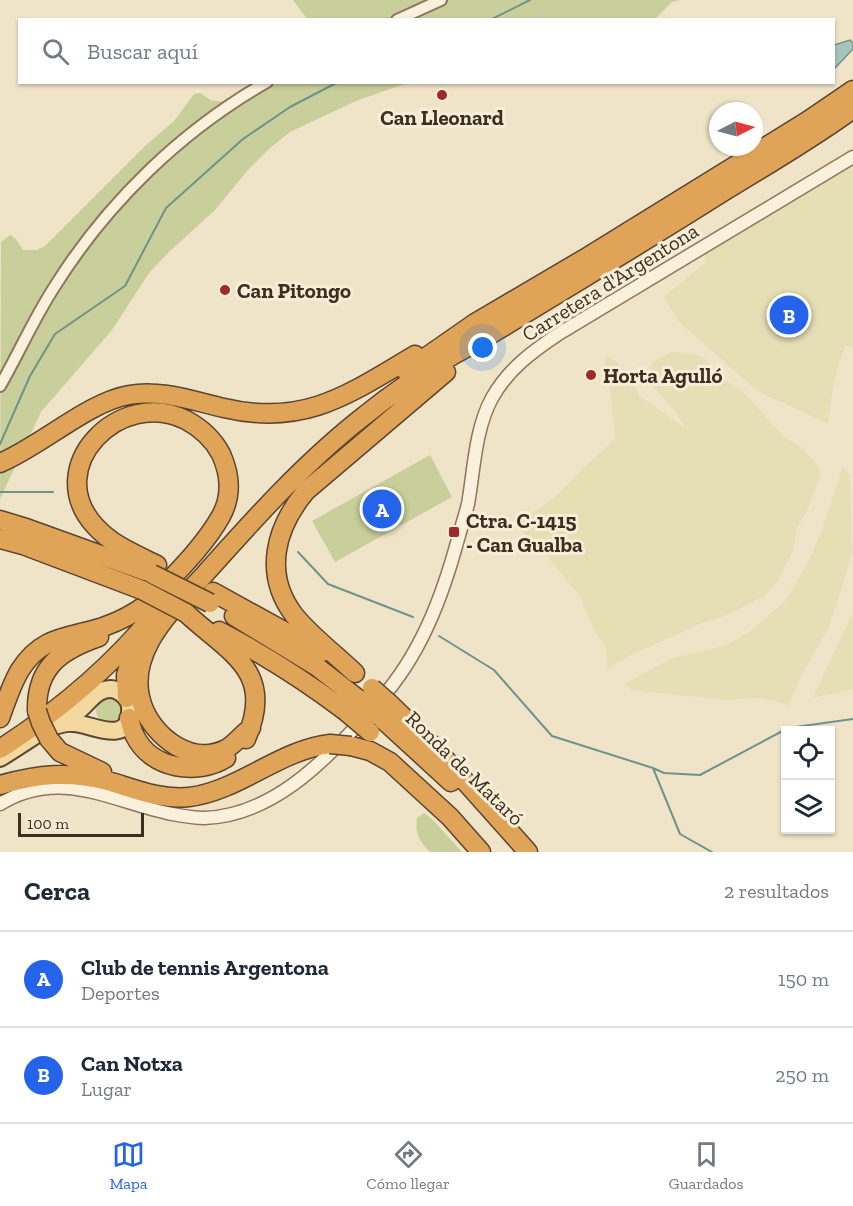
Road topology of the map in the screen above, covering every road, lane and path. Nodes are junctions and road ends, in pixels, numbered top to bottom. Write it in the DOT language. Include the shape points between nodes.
graph roads {
  1 [pos="441,0"];
  2 [pos="401,18"];
  3 [pos="853,79"];
  4 [pos="264,84"];
  5 [pos="853,90"];
  6 [pos="853,109"];
  7 [pos="809,120"];
  8 [pos="853,157"];
  9 [pos="475,323"];
  10 [pos="494,333"];
  11 [pos="0,386"];
  12 [pos="0,463"];
  13 [pos="0,520"];
  14 [pos="23,536"];
  15 [pos="0,539"];
  16 [pos="154,569"];
  17 [pos="212,598"];
  18 [pos="181,601"];
  19 [pos="355,673"];
  20 [pos="127,698"];
  21 [pos="358,699"];
  22 [pos="90,701"];
  23 [pos="380,717"];
  24 [pos="0,718"];
  25 [pos="129,718"];
  26 [pos="96,727"];
  27 [pos="251,728"];
  28 [pos="47,734"];
  29 [pos="0,749"];
  30 [pos="0,758"];
  31 [pos="0,785"];
  32 [pos="214,789"];
  33 [pos="0,804"];
  34 [pos="481,852"];
  35 [pos="490,852"];
  36 [pos="519,852"];
  37 [pos="528,852"];
  1 -- 2 [label="street"];
  3 -- 7 [label="highway"];
  4 -- 11 [label="street" via="221,110 168,153 87,239 55,285"];
  5 -- 7 [label="highway"];
  6 -- 10 [label="highway"];
  7 -- 9 [label="highway"];
  8 -- 33 [label="street, Carretera d'Argentona" via="521,360 492,399 484,418 467,508 426,629 397,681 321,763 262,803 222,816 203,818 161,812 75,788 51,788"];
  9 -- 12 [label="highway" via="322,406 259,414 178,397 129,394 99,406"];
  9 -- 18 [label="highway" via="340,420 277,478"];
  10 -- 18 [label="highway" via="408,384 310,461"];
  10 -- 19 [label="highway" via="306,491 282,528 276,563 286,601 301,621"];
  13 -- 14 [label="highway"];
  14 -- 15 [label="highway"];
  14 -- 16 [label="highway"];
  14 -- 18 [label="highway, bridge" via="142,590"];
  16 -- 17 [label="highway, bridge"];
  16 -- 24 [label="highway" via="95,526 84,511 78,484 82,458 102,431 124,418 150,412 181,418 215,443 228,472 223,514 200,546 138,611 101,628 54,639 37,650 19,671"];
  17 -- 19 [label="highway" via="305,642"];
  17 -- 21 [label="highway" via="316,666"];
  18 -- 20 [label="highway" via="149,630 134,651 126,675"];
  18 -- 21 [label="highway" via="306,682"];
  18 -- 27 [label="highway" via="245,667 257,702"];
  18 -- 27 [label="highway" via="144,652 139,687 147,716 177,747 203,755 228,748"];
  18 -- 28 [label="highway, bridge" via="56,659 46,670 38,694 37,711"];
  18 -- 29 [label="highway" via="142,630 78,691"];
  19 -- 21 [label="highway"];
  20 -- 22 [label="main road" via="108,689"];
  20 -- 25 [label="main road"];
  21 -- 23 [label="highway, bridge"];
  21 -- 23 [label="highway, bridge"];
  22 -- 26 [label="main road" via="88,715"];
  22 -- 28 [label="main road"];
  23 -- 35 [label="highway, Ronda de Mataró"];
  23 -- 36 [label="highway, Ronda de Mataró" via="471,801"];
  23 -- 37 [label="highway" via="438,751"];
  25 -- 26 [label="main road" via="115,731"];
  25 -- 27 [label="highway" via="140,745 158,759 182,768 224,760 236,751"];
  26 -- 28 [label="main road" via="70,723"];
  28 -- 30 [label="main road"];
  28 -- 32 [label="highway" via="60,752 76,761 148,789 185,794"];
  31 -- 32 [label="highway" via="65,774 105,780 152,795 189,796"];
  32 -- 34 [label="highway, bridge" via="315,746 351,746 390,762 450,817"];
}
